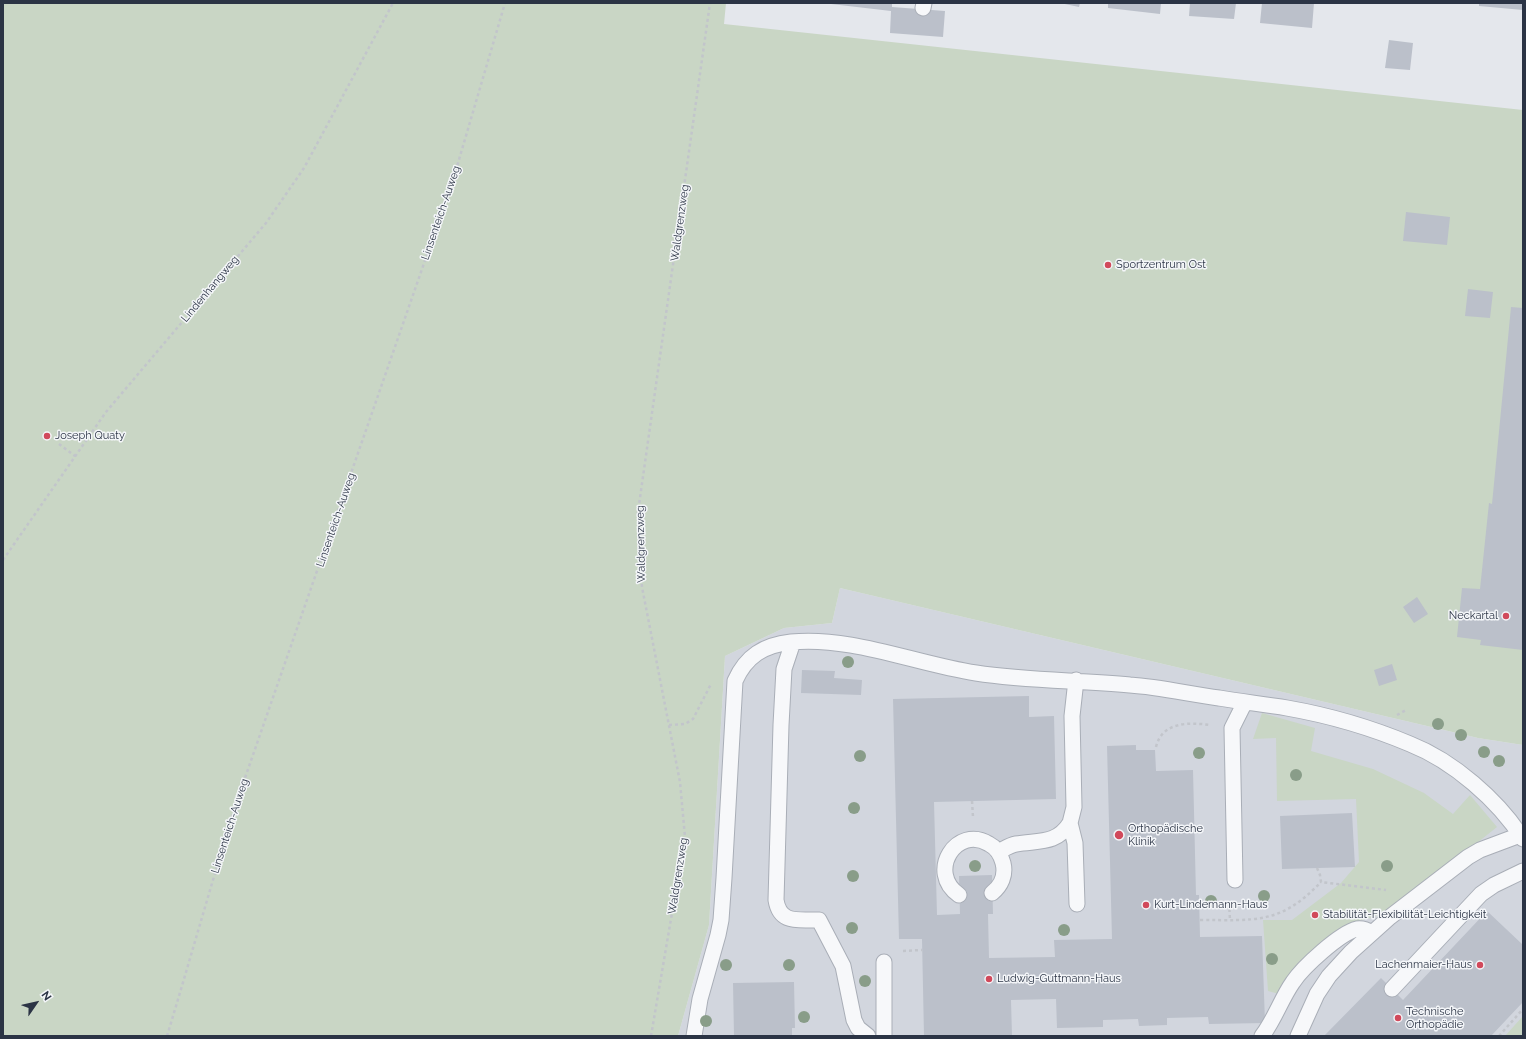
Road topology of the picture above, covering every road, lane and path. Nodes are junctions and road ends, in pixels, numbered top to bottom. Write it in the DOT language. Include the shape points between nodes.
graph roads {
  1 [pos="393,3"];
  2 [pos="505,3"];
  3 [pos="710,3"];
  4 [pos="59,444"];
  5 [pos="75,456"];
  6 [pos="3,560"];
  7 [pos="793,642"];
  8 [pos="739,671"];
  9 [pos="1076,680"];
  10 [pos="1245,702"];
  11 [pos="669,725"];
  12 [pos="1232,728"];
  13 [pos="1156,747"];
  14 [pos="1070,823"];
  15 [pos="1522,837"];
  16 [pos="998,852"];
  17 [pos="1317,868"];
  18 [pos="1523,871"];
  19 [pos="1235,880"];
  20 [pos="1320,882"];
  21 [pos="1391,891"];
  22 [pos="992,893"];
  23 [pos="959,895"];
  24 [pos="1077,904"];
  25 [pos="1200,920"];
  26 [pos="1372,933"];
  27 [pos="884,962"];
  28 [pos="1392,990"];
  29 [pos="1523,1009"];
  30 [pos="167,1036"];
  31 [pos="651,1036"];
  32 [pos="694,1036"];
  33 [pos="868,1036"];
  34 [pos="884,1036"];
  35 [pos="1262,1036"];
  36 [pos="1298,1036"];
  37 [pos="1499,1036"];
  1 -- 5 [label="path, Lindenhangweg" via="304,168 266,223 106,412"];
  2 -- 30 [label="path, Linsenteich-Auweg" via="453,180 238,798"];
  3 -- 11 [label="path, Waldgrenzweg" via="638,512 642,587"];
  4 -- 5 [label="path"];
  5 -- 6 [label="path, Lindenhangweg"];
  7 -- 8 [label="lane" via="757,653 746,661"];
  7 -- 9 [label="lane" via="843,643 975,673"];
  7 -- 33 [label="lane" via="784,669 777,908 787,919 819,920 843,966 854,1020 858,1028"];
  8 -- 11 [label="path" via="721,675 711,683 693,720 685,724"];
  8 -- 32 [label="lane" via="735,681 721,920 700,999"];
  9 -- 10 [label="lane" via="1133,685"];
  9 -- 14 [label="lane" via="1072,716 1074,807"];
  10 -- 12 [label="lane"];
  10 -- 15 [label="lane" via="1288,708 1333,719 1409,743 1431,753 1477,786"];
  11 -- 31 [label="path, Waldgrenzweg" via="680,782 685,837"];
  12 -- 13 [label="path" via="1208,724 1175,725 1162,734 1157,740"];
  12 -- 19 [label="lane"];
  14 -- 16 [label="lane" via="1054,838 1014,844"];
  14 -- 24 [label="lane" via="1075,843"];
  15 -- 26 [label="lane" via="1480,850 1468,857 1390,916"];
  16 -- 22 [label="lane" via="1004,872 1001,883"];
  16 -- 23 [label="lane" via="985,842 974,840 963,842 953,849 946,859 945,877 951,888"];
  17 -- 20 [label="path"];
  18 -- 28 [label="lane" via="1481,894"];
  20 -- 21 [label="path"];
  20 -- 25 [label="path" via="1300,902 1275,915 1260,919"];
  26 -- 35 [label="lane" via="1365,929 1356,929 1339,939 1304,968 1293,982"];
  26 -- 36 [label="lane" via="1329,976 1317,994"];
  27 -- 34 [label="lane"];
  29 -- 37 [label="path"];
}
